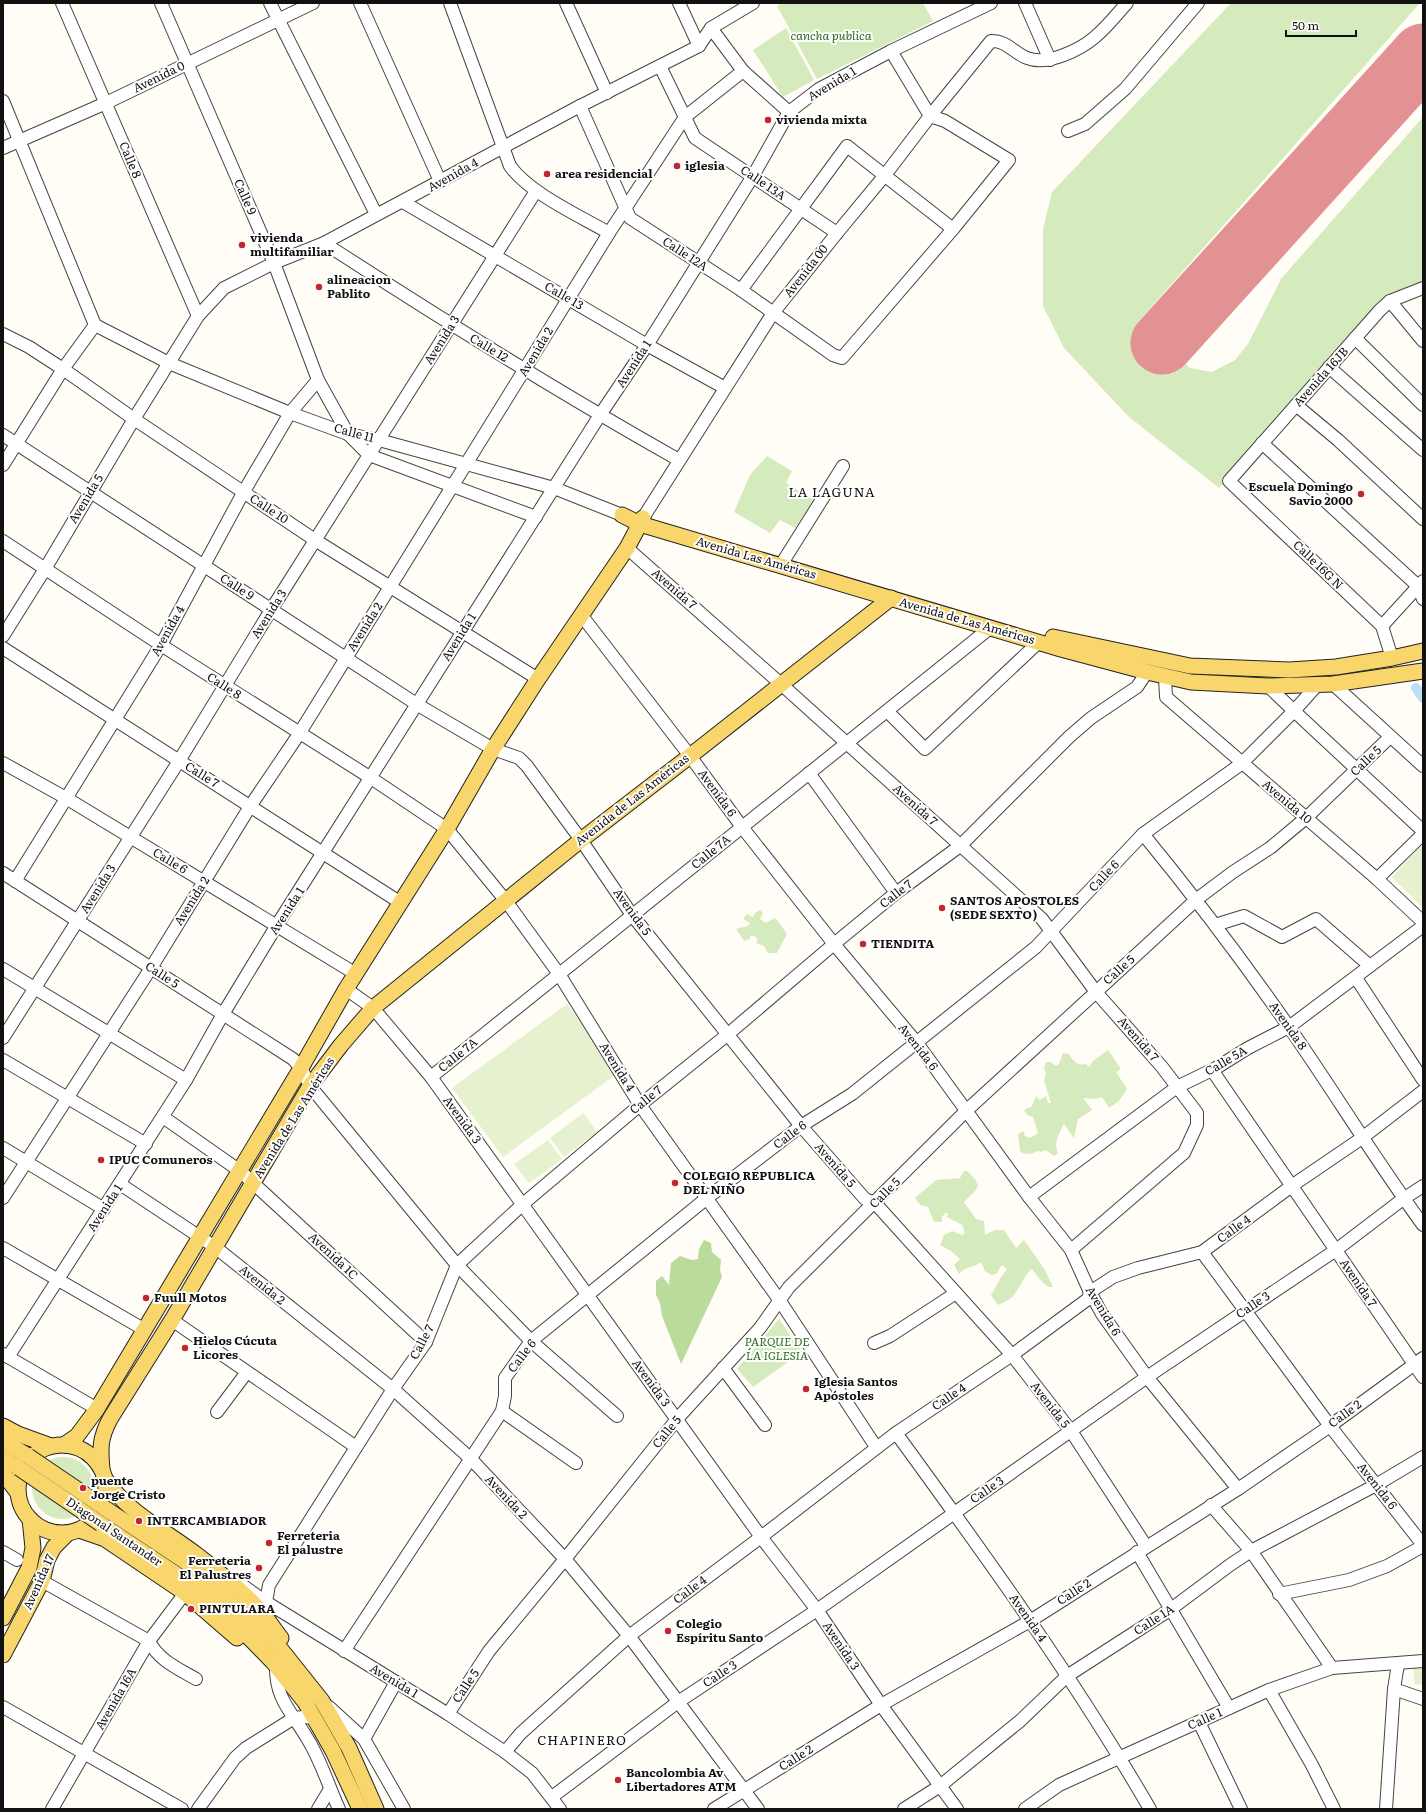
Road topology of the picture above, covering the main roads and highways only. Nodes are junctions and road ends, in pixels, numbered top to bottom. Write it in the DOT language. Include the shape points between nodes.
graph roads {
  1 [pos="622,515"];
  2 [pos="642,521"];
  3 [pos="891,598"];
  4 [pos="1423,651"];
  5 [pos="1397,657"];
  6 [pos="1423,671"];
  7 [pos="1407,674"];
  8 [pos="3,1426"];
  9 [pos="3,1442"];
  10 [pos="57,1445"];
  11 [pos="3,1458"];
  12 [pos="23,1462"];
  13 [pos="3,1473"];
  14 [pos="104,1475"];
  15 [pos="18,1493"];
  16 [pos="30,1519"];
  17 [pos="74,1531"];
  18 [pos="3,1618"];
  19 [pos="3,1655"];
  20 [pos="274,1664"];
  21 [pos="303,1677"];
  22 [pos="360,1809"];
  23 [pos="376,1809"];
  1 -- 2 [label="main road, Avenida de Las Américas"];
  2 -- 3 [label="main road, Avenida Las Américas"];
  2 -- 5 [label="main road, Avenida de Las Américas" via="1042,634 1190,666 1289,670 1336,667"];
  2 -- 10 [label="main road, Avenida de Las Américas" via="627,548 493,749 447,829 346,989 240,1171 86,1425 77,1436"];
  3 -- 7 [label="main road, Avenida de Las Américas" via="1039,642 1191,682 1268,686 1325,684"];
  3 -- 14 [label="main road, Avenida de Las Américas" via="581,840 373,1008 310,1086 102,1434 100,1448"];
  4 -- 5 [label="main road, Avenida de Las Américas"];
  5 -- 7 [label="main road" via="1409,664"];
  6 -- 7 [label="main road, Avenida de Las Américas"];
  8 -- 10 [label="main road" via="18,1434"];
  9 -- 12 [label="main road"];
  10 -- 14 [label="main road" via="86,1451 95,1459"];
  10 -- 15 [label="main road" via="33,1456 26,1463"];
  11 -- 12 [label="main road"];
  12 -- 20 [label="main road, Diagonal Santander, bridge" via="191,1584 224,1612"];
  12 -- 21 [label="main road, Diagonal Santander, bridge" via="195,1568 279,1647"];
  13 -- 15 [label="main road"];
  14 -- 17 [label="main road" via="106,1499 98,1515 90,1524"];
  14 -- 21 [label="main road" via="115,1493 128,1505 215,1569 257,1608 285,1643"];
  15 -- 16 [label="main road"];
  16 -- 17 [label="main road" via="54,1532"];
  16 -- 18 [label="main road, Avenida 17" via="33,1548 29,1568"];
  17 -- 19 [label="main road, Avenida 17" via="54,1547 47,1560 42,1581"];
  17 -- 20 [label="main road" via="105,1539 184,1593 257,1655"];
  20 -- 22 [label="main road, Diagonal Santander" via="305,1702 333,1751"];
  21 -- 23 [label="main road, Diagonal Santander" via="322,1701 349,1748"];
}
